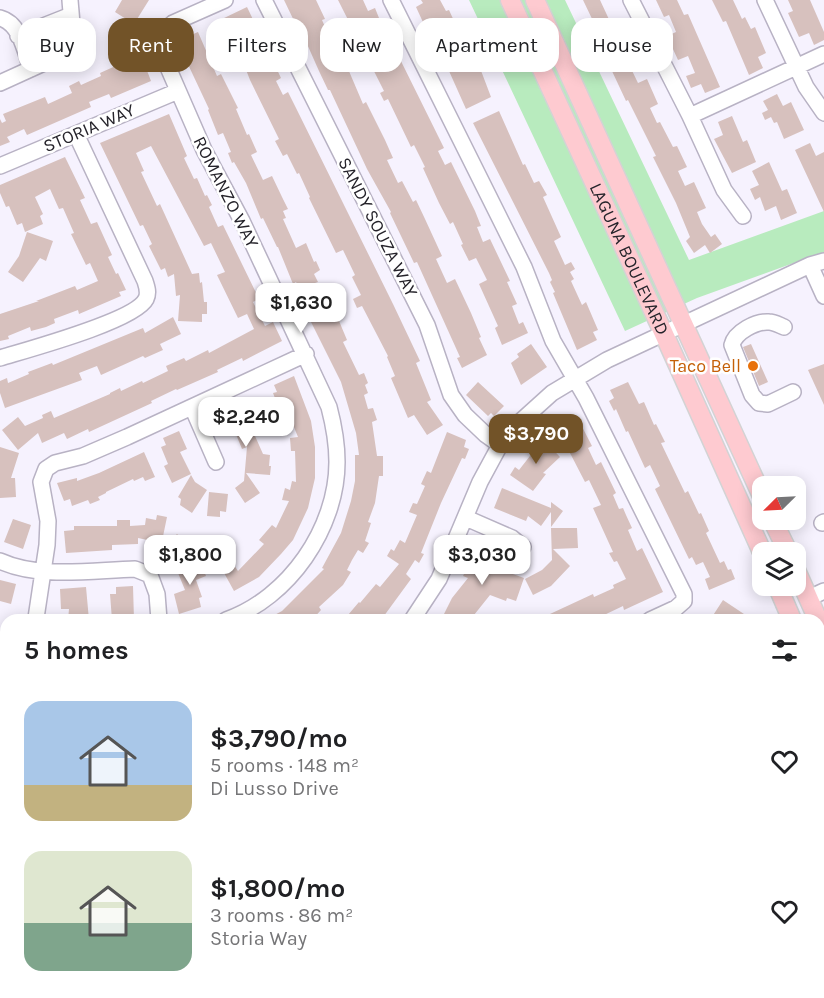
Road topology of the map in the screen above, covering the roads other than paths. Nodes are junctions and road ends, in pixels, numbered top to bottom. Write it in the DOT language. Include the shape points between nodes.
graph roads {
  1 [pos="225,0"];
  2 [pos="264,0"];
  3 [pos="391,0"];
  4 [pos="510,0"];
  5 [pos="535,0"];
  6 [pos="632,0"];
  7 [pos="765,0"];
  8 [pos="70,8"];
  9 [pos="0,18"];
  10 [pos="51,18"];
  11 [pos="18,36"];
  12 [pos="824,54"];
  13 [pos="796,67"];
  14 [pos="24,72"];
  15 [pos="0,83"];
  16 [pos="178,91"];
  17 [pos="824,113"];
  18 [pos="690,116"];
  19 [pos="76,134"];
  20 [pos="0,166"];
  21 [pos="743,216"];
  22 [pos="817,263"];
  23 [pos="824,296"];
  24 [pos="684,326"];
  25 [pos="783,327"];
  26 [pos="664,334"];
  27 [pos="306,354"];
  28 [pos="0,358"];
  29 [pos="575,378"];
  30 [pos="793,392"];
  31 [pos="192,407"];
  32 [pos="500,445"];
  33 [pos="216,462"];
  34 [pos="753,476"];
  35 [pos="466,518"];
  36 [pos="758,542"];
  37 [pos="523,547"];
  38 [pos="0,561"];
  39 [pos="42,572"];
  40 [pos="806,582"];
  41 [pos="816,595"];
  42 [pos="782,596"];
  43 [pos="37,614"];
  44 [pos="159,614"];
  45 [pos="236,614"];
  46 [pos="416,614"];
  47 [pos="663,614"];
  48 [pos="789,614"];
  49 [pos="818,614"];
  1 -- 16 [label="street, ROMANZO WAY" via="173,23 160,34 160,49"];
  2 -- 32 [label="street, SANDY SOUZA WAY" via="427,325 451,395 465,415"];
  3 -- 29 [label="street" via="524,267 544,322"];
  4 -- 26 [label="main road, LAGUNA BOULEVARD"];
  5 -- 24 [label="main road, LAGUNA BOULEVARD"];
  6 -- 18 [label="street"];
  7 -- 13 [label="street"];
  8 -- 10 [label="street"];
  9 -- 11 [label="street" via="11,22"];
  12 -- 13 [label="street"];
  13 -- 17 [label="street"];
  13 -- 18 [label="street"];
  14 -- 15 [label="street"];
  16 -- 19 [label="street, STORIA WAY"];
  16 -- 27 [label="street, ROMANZO WAY"];
  18 -- 21 [label="street" via="724,190"];
  19 -- 20 [label="street, STORIA WAY"];
  19 -- 28 [label="street" via="145,281 146,299 139,307 86,331"];
  22 -- 23 [label="street"];
  22 -- 24 [label="street"];
  24 -- 26 [label="street"];
  24 -- 34 [label="main road, LAGUNA BOULEVARD"];
  25 -- 30 [label="street" via="766,322 739,332 732,342 733,349 759,403 768,404"];
  26 -- 29 [label="street"];
  26 -- 36 [label="main road, LAGUNA BOULEVARD"];
  27 -- 31 [label="street"];
  27 -- 45 [label="street, ROMANZO WAY" via="329,407 336,437 337,464 328,516 285,581"];
  29 -- 32 [label="street" via="552,393"];
  29 -- 47 [label="street" via="684,594 684,602"];
  31 -- 33 [label="street"];
  31 -- 39 [label="street" via="46,469 41,482 48,521"];
  32 -- 35 [label="street"];
  35 -- 37 [label="street" via="512,538"];
  35 -- 46 [label="street" via="438,579"];
  38 -- 39 [label="street"];
  39 -- 43 [label="street"];
  39 -- 44 [label="street" via="135,569 150,575"];
  40 -- 41 [label="main road"];
  41 -- 49 [label="main road"];
  42 -- 48 [label="main road"];
}
